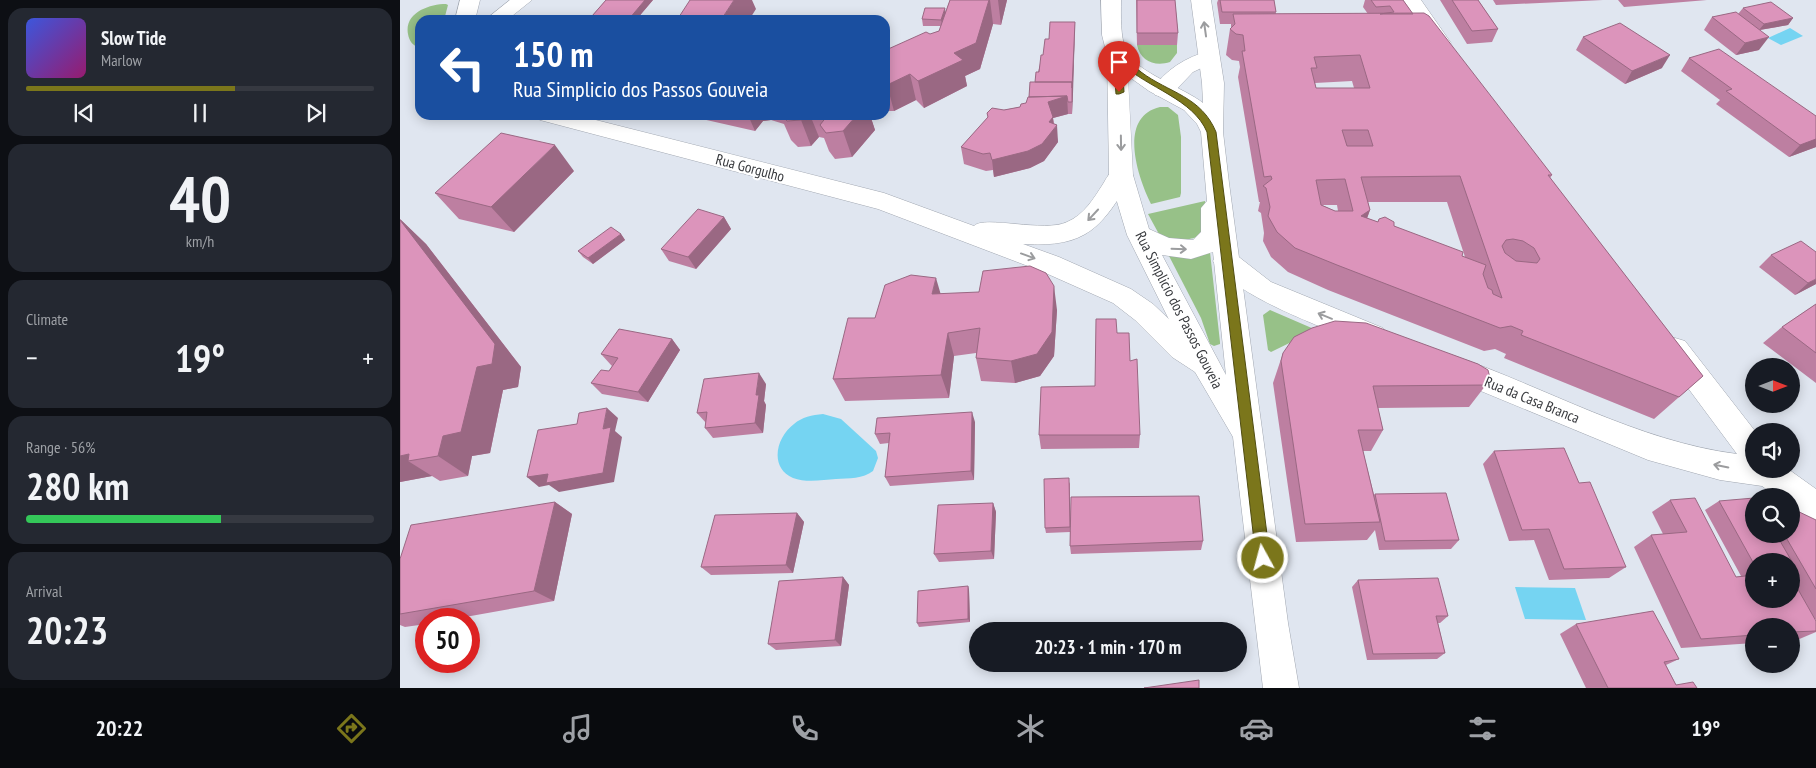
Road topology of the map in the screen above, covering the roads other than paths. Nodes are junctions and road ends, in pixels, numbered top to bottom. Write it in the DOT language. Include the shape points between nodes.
graph roads {
  1 [pos="470,0"];
  2 [pos="522,0"];
  3 [pos="1111,0"];
  4 [pos="1201,0"];
  5 [pos="1411,0"];
  6 [pos="466,15"];
  7 [pos="502,15"];
  8 [pos="1117,55"];
  9 [pos="1209,58"];
  10 [pos="1453,59"];
  11 [pos="1163,90"];
  12 [pos="1120,110"];
  13 [pos="567,120"];
  14 [pos="1212,132"];
  15 [pos="1122,175"];
  16 [pos="1217,182"];
  17 [pos="950,226"];
  18 [pos="1139,236"];
  19 [pos="1226,261"];
  20 [pos="1661,331"];
  21 [pos="1400,347"];
  22 [pos="1428,358"];
  23 [pos="1204,364"];
  24 [pos="1247,435"];
  25 [pos="1745,441"];
  26 [pos="1745,465"];
  27 [pos="1779,478"];
  28 [pos="1816,507"];
  29 [pos="1281,688"];
  1 -- 6 [label="street"];
  2 -- 7 [label="street"];
  3 -- 8 [label="street, Rua Simplicio dos Passos Gouveia" via="1112,35"];
  9 -- 4 [label="street, one-way"];
  5 -- 10 [label="street"];
  8 -- 11 [label="street"];
  8 -- 12 [label="street, Rua Simplicio dos Passos Gouveia"];
  9 -- 11 [label="street" via="1186,67"];
  9 -- 14 [label="street" via="1214,105"];
  11 -- 12 [label="street"];
  11 -- 14 [label="street" via="1196,108"];
  12 -- 15 [label="street, Rua Simplicio dos Passos Gouveia, one-way"];
  13 -- 17 [label="street, Rua Gorgulho" via="884,202"];
  14 -- 16 [label="street"];
  15 -- 17 [label="street, Rua Gorgulho, one-way" via="1086,223 1061,234 1040,235"];
  15 -- 18 [label="street, Rua Simplicio dos Passos Gouveia"];
  18 -- 16 [label="street, one-way" via="1165,248 1181,250 1197,248 1208,242 1214,231 1213,197"];
  16 -- 19 [label="street"];
  17 -- 23 [label="street, Rua Gorgulho, one-way" via="1122,296"];
  18 -- 23 [label="street, Rua Simplicio dos Passos Gouveia"];
  21 -- 19 [label="street, one-way" via="1262,289"];
  19 -- 24 [label="street"];
  20 -- 25 [label="street"];
  26 -- 22 [label="street, Rua da Casa Branca, one-way" via="1720,466 1648,448"];
  23 -- 24 [label="street, Rua Simplicio dos Passos Gouveia"];
  24 -- 29 [label="street"];
  27 -- 28 [label="street, Rua da Casa Branca"];
}
